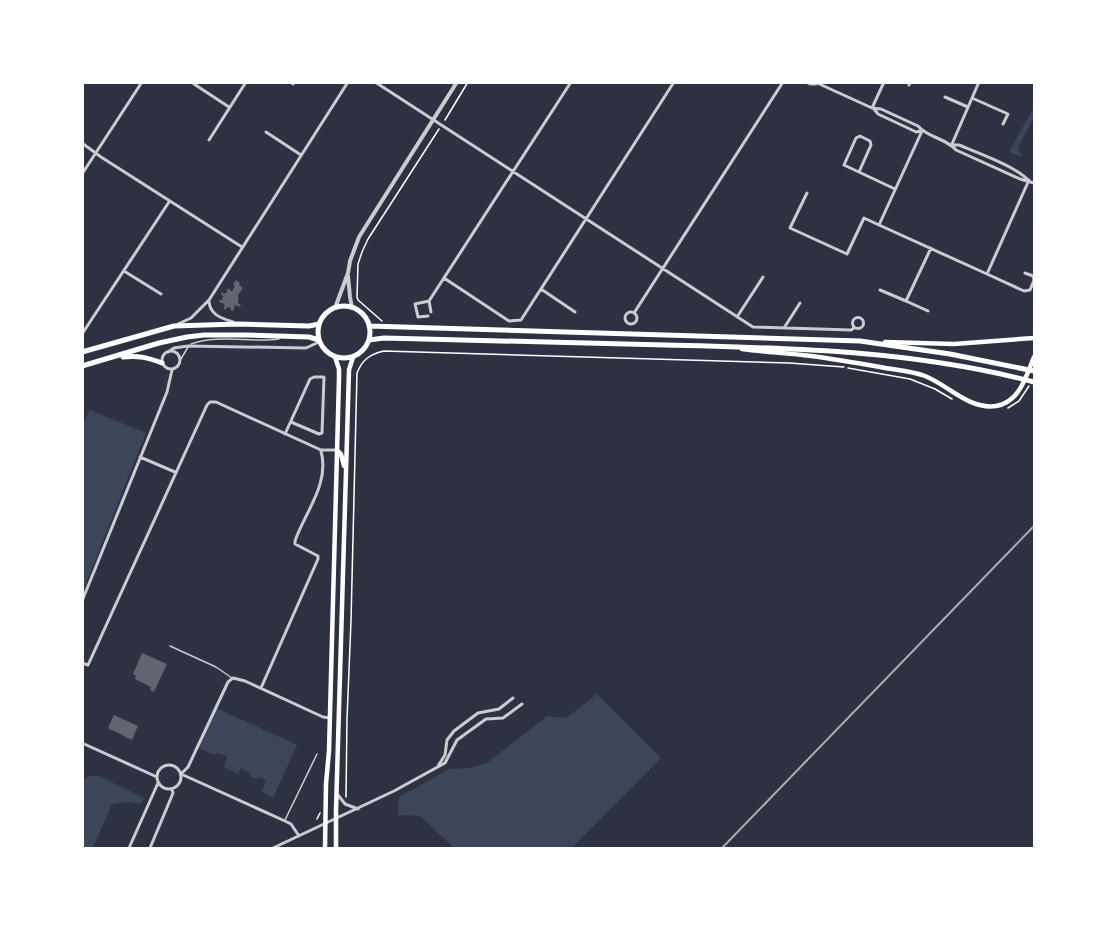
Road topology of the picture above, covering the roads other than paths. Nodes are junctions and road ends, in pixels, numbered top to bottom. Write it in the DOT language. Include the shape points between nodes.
graph roads {
  1 [pos="142,82"];
  2 [pos="246,82"];
  3 [pos="348,82"];
  4 [pos="375,82"];
  5 [pos="457,82"];
  6 [pos="571,82"];
  7 [pos="674,82"];
  8 [pos="783,82"];
  9 [pos="806,82"];
  10 [pos="884,82"];
  11 [pos="979,82"];
  12 [pos="816,83"];
  13 [pos="194,84"];
  14 [pos="945,97"];
  15 [pos="972,98"];
  16 [pos="229,107"];
  17 [pos="872,108"];
  18 [pos="968,108"];
  19 [pos="434,120"];
  20 [pos="1003,124"];
  21 [pos="922,131"];
  22 [pos="266,132"];
  23 [pos="209,140"];
  24 [pos="82,143"];
  25 [pos="952,145"];
  26 [pos="96,153"];
  27 [pos="301,155"];
  28 [pos="513,172"];
  29 [pos="859,172"];
  30 [pos="82,174"];
  31 [pos="1029,180"];
  32 [pos="1035,183"];
  33 [pos="895,189"];
  34 [pos="807,192"];
  35 [pos="169,202"];
  36 [pos="586,219"];
  37 [pos="879,225"];
  38 [pos="242,247"];
  39 [pos="931,248"];
  40 [pos="663,268"];
  41 [pos="124,271"];
  42 [pos="348,273"];
  43 [pos="1026,273"];
  44 [pos="987,274"];
  45 [pos="763,277"];
  46 [pos="444,278"];
  47 [pos="541,289"];
  48 [pos="880,290"];
  49 [pos="161,294"];
  50 [pos="209,300"];
  51 [pos="429,301"];
  52 [pos="906,301"];
  53 [pos="800,303"];
  54 [pos="335,308"];
  55 [pos="352,308"];
  56 [pos="928,311"];
  57 [pos="431,312"];
  58 [pos="575,312"];
  59 [pos="634,313"];
  60 [pos="428,316"];
  61 [pos="737,317"];
  62 [pos="238,324"];
  63 [pos="319,324"];
  64 [pos="174,326"];
  65 [pos="369,326"];
  66 [pos="784,327"];
  67 [pos="854,328"];
  68 [pos="82,334"];
  69 [pos="285,336"];
  70 [pos="1035,338"];
  71 [pos="369,340"];
  72 [pos="319,341"];
  73 [pos="874,342"];
  74 [pos="188,346"];
  75 [pos="722,346"];
  76 [pos="82,352"];
  77 [pos="168,352"];
  78 [pos="334,357"];
  79 [pos="353,357"];
  80 [pos="1035,357"];
  81 [pos="181,359"];
  82 [pos="101,360"];
  83 [pos="162,363"];
  84 [pos="82,366"];
  85 [pos="172,370"];
  86 [pos="1035,371"];
  87 [pos="1033,382"];
  88 [pos="291,423"];
  89 [pos="285,434"];
  90 [pos="321,450"];
  91 [pos="337,450"];
  92 [pos="140,457"];
  93 [pos="345,469"];
  94 [pos="175,472"];
  95 [pos="82,601"];
  96 [pos="170,646"];
  97 [pos="82,663"];
  98 [pos="233,678"];
  99 [pos="261,688"];
  100 [pos="513,698"];
  101 [pos="522,704"];
  102 [pos="330,718"];
  103 [pos="82,743"];
  104 [pos="317,754"];
  105 [pos="437,768"];
  106 [pos="181,774"];
  107 [pos="157,777"];
  108 [pos="158,783"];
  109 [pos="172,789"];
  110 [pos="337,794"];
  111 [pos="358,809"];
  112 [pos="336,819"];
  113 [pos="285,821"];
  114 [pos="325,824"];
  115 [pos="299,836"];
  116 [pos="129,849"];
  117 [pos="150,849"];
  118 [pos="273,849"];
  119 [pos="325,849"];
  120 [pos="336,849"];
  1 -- 26 [label="street"];
  2 -- 16 [label="street"];
  3 -- 27 [label="street"];
  4 -- 19 [label="street"];
  5 -- 19 [label="street"];
  6 -- 28 [label="street"];
  7 -- 36 [label="street"];
  8 -- 40 [label="street"];
  9 -- 12 [label="street"];
  10 -- 17 [label="street"];
  11 -- 15 [label="street"];
  12 -- 17 [label="street"];
  13 -- 16 [label="street"];
  14 -- 18 [label="street"];
  15 -- 18 [label="street"];
  15 -- 20 [label="street" via="1008,114"];
  16 -- 23 [label="street"];
  17 -- 21 [label="street"];
  18 -- 25 [label="street"];
  19 -- 28 [label="street"];
  19 -- 42 [label="street" via="359,237"];
  21 -- 25 [label="street"];
  21 -- 33 [label="street"];
  22 -- 27 [label="street"];
  24 -- 26 [label="street"];
  25 -- 31 [label="street"];
  26 -- 30 [label="street"];
  26 -- 35 [label="street"];
  27 -- 38 [label="street"];
  28 -- 36 [label="street"];
  28 -- 46 [label="street"];
  29 -- 29 [label="street" via="844,165 860,136 871,145"];
  29 -- 33 [label="street"];
  31 -- 32 [label="street"];
  31 -- 44 [label="street"];
  33 -- 37 [label="street"];
  34 -- 37 [label="street" via="790,228 847,254 864,218"];
  35 -- 38 [label="street"];
  35 -- 41 [label="street"];
  36 -- 40 [label="street"];
  36 -- 47 [label="street"];
  37 -- 39 [label="street"];
  38 -- 50 [label="street"];
  39 -- 44 [label="street"];
  39 -- 52 [label="street"];
  40 -- 59 [label="street"];
  40 -- 61 [label="street"];
  41 -- 49 [label="street"];
  41 -- 68 [label="street"];
  42 -- 54 [label="street"];
  42 -- 55 [label="street"];
  43 -- 44 [label="street" via="1034,280 1030,290 1024,291"];
  45 -- 61 [label="street"];
  46 -- 47 [label="street" via="509,321 521,320"];
  46 -- 51 [label="street"];
  47 -- 58 [label="street"];
  48 -- 52 [label="street"];
  50 -- 62 [label="street" via="212,312 219,318"];
  50 -- 64 [label="street" via="191,318"];
  51 -- 57 [label="street"];
  51 -- 60 [label="street" via="415,304 418,316"];
  52 -- 56 [label="street"];
  53 -- 66 [label="street"];
  54 -- 55 [label="main road"];
  54 -- 63 [label="main road"];
  55 -- 65 [label="main road" via="363,314"];
  61 -- 66 [label="street" via="753,327"];
  62 -- 63 [label="main road"];
  62 -- 64 [label="main road"];
  63 -- 72 [label="main road"];
  64 -- 76 [label="main road"];
  65 -- 71 [label="main road"];
  65 -- 73 [label="main road"];
  66 -- 67 [label="street"];
  69 -- 72 [label="main road"];
  69 -- 74 [label="lane" via="201,341"];
  69 -- 82 [label="main road" via="181,338"];
  70 -- 73 [label="main road" via="954,344"];
  71 -- 75 [label="main road"];
  71 -- 79 [label="main road"];
  72 -- 74 [label="street" via="306,348"];
  72 -- 78 [label="main road"];
  73 -- 86 [label="main road"];
  74 -- 77 [label="street"];
  74 -- 81 [label="lane"];
  75 -- 80 [label="main road" via="812,356 924,376 968,401 988,406 1002,404 1014,396"];
  75 -- 87 [label="main road" via="910,358"];
  77 -- 81 [label="street" via="176,352"];
  77 -- 83 [label="street"];
  78 -- 79 [label="main road"];
  78 -- 91 [label="main road" via="339,369"];
  79 -- 93 [label="main road" via="349,370"];
  81 -- 85 [label="street" via="180,365"];
  82 -- 83 [label="main road" via="132,356"];
  82 -- 84 [label="main road"];
  83 -- 85 [label="street"];
  85 -- 92 [label="street"];
  88 -- 88 [label="street" via="310,379 324,377 322,433"];
  88 -- 89 [label="street"];
  89 -- 90 [label="street"];
  89 -- 94 [label="street" via="210,402"];
  90 -- 91 [label="street"];
  90 -- 99 [label="street" via="321,482 295,541 318,555 318,559"];
  91 -- 93 [label="main road"];
  91 -- 102 [label="main road"];
  92 -- 94 [label="street"];
  92 -- 95 [label="street"];
  93 -- 110 [label="main road"];
  94 -- 97 [label="street" via="88,665"];
  96 -- 98 [label="lane"];
  98 -- 99 [label="street"];
  98 -- 106 [label="street"];
  99 -- 102 [label="street"];
  100 -- 105 [label="street" via="499,709 478,713 454,731"];
  101 -- 105 [label="street" via="503,718 486,719 457,740 445,763"];
  102 -- 114 [label="main road"];
  103 -- 107 [label="street"];
  104 -- 113 [label="lane"];
  105 -- 111 [label="street"];
  106 -- 107 [label="street" via="169,765 162,767"];
  106 -- 109 [label="street" via="181,782"];
  106 -- 113 [label="street"];
  107 -- 108 [label="street"];
  108 -- 109 [label="street"];
  108 -- 116 [label="street"];
  109 -- 117 [label="street"];
  110 -- 111 [label="street" via="345,804"];
  110 -- 112 [label="main road"];
  111 -- 112 [label="street"];
  112 -- 114 [label="street"];
  112 -- 120 [label="main road"];
  113 -- 115 [label="street"];
  114 -- 115 [label="street"];
  114 -- 119 [label="main road"];
  115 -- 118 [label="street"];
}
